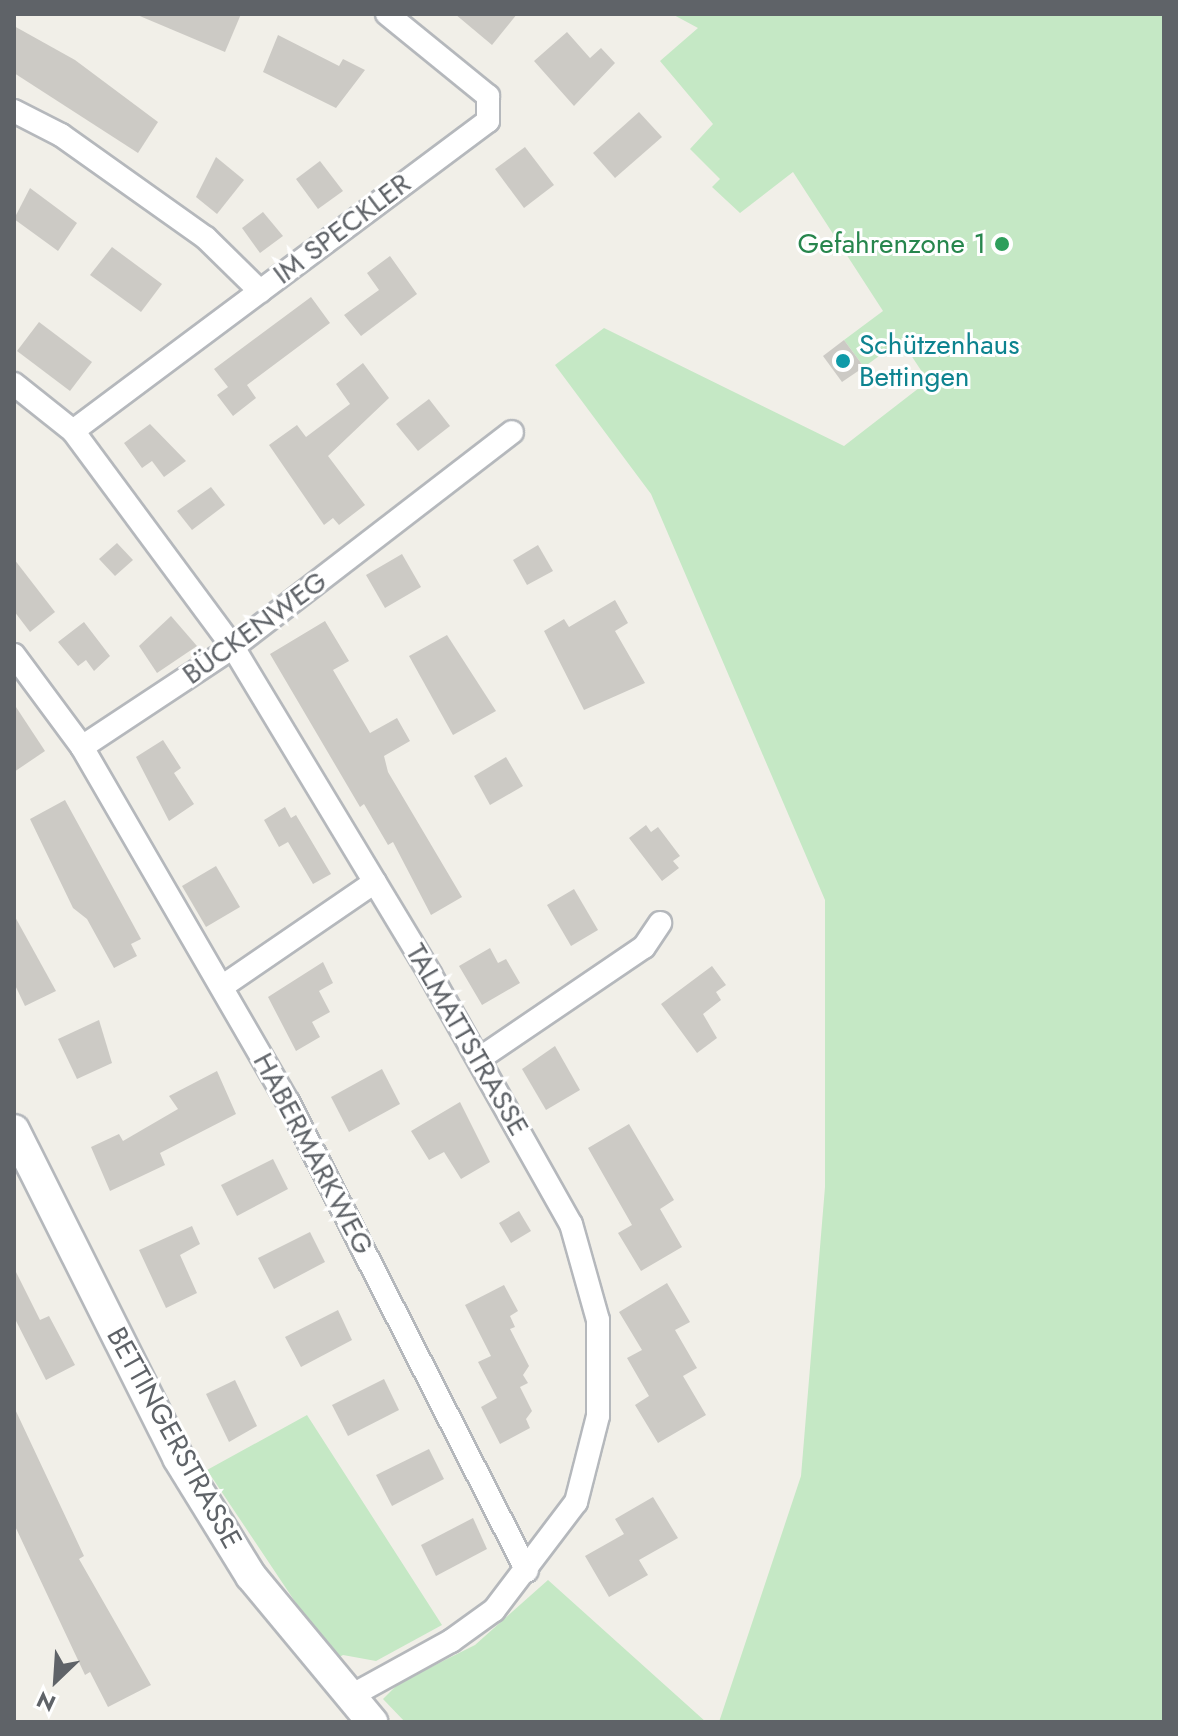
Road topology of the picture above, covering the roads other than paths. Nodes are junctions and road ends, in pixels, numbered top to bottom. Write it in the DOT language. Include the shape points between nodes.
graph roads {
  1 [pos="387,14"];
  2 [pos="14,111"];
  3 [pos="260,291"];
  4 [pos="14,384"];
  5 [pos="73,431"];
  6 [pos="512,432"];
  7 [pos="233,647"];
  8 [pos="14,655"];
  9 [pos="82,747"];
  10 [pos="375,882"];
  11 [pos="660,923"];
  12 [pos="223,986"];
  13 [pos="479,1059"];
  14 [pos="14,1130"];
  15 [pos="527,1571"];
  16 [pos="349,1697"];
  17 [pos="372,1722"];
  1 -- 3 [label="street, IM SPECKLER" via="488,96 488,121"];
  2 -- 3 [label="street" via="61,135 206,238"];
  3 -- 5 [label="street, IM SPECKLER"];
  4 -- 5 [label="street, TALMATTSTRASSE"];
  5 -- 7 [label="street, TALMATTSTRASSE"];
  6 -- 7 [label="street, BÜCKENWEG"];
  7 -- 9 [label="street, BÜCKENWEG"];
  7 -- 10 [label="street, TALMATTSTRASSE"];
  8 -- 9 [label="street"];
  9 -- 12 [label="street, HABERMARKWEG"];
  10 -- 12 [label="street"];
  10 -- 13 [label="street, TALMATTSTRASSE"];
  11 -- 13 [label="street" via="644,947"];
  12 -- 15 [label="street, HABERMARKWEG"];
  13 -- 15 [label="street, TALMATTSTRASSE" via="571,1224 598,1320 598,1416 576,1502"];
  14 -- 16 [label="street, BETTINGERSTRASSE" via="178,1458 251,1576"];
  15 -- 16 [label="street, TALMATTSTRASSE" via="494,1610 451,1641"];
  16 -- 17 [label="street, BETTINGERSTRASSE"];
}
